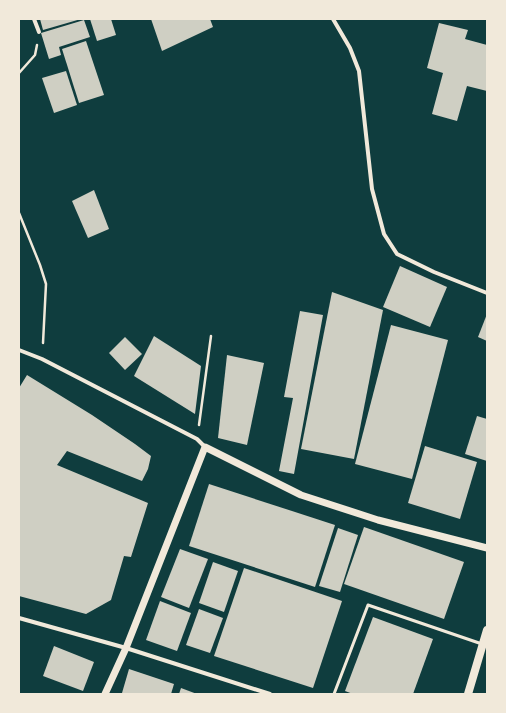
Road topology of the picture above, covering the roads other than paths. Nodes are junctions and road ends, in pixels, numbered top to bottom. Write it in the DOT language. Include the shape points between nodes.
graph roads {
  1 [pos="34,19"];
  2 [pos="333,19"];
  3 [pos="39,32"];
  4 [pos="487,293"];
  5 [pos="19,350"];
  6 [pos="205,447"];
  7 [pos="487,548"];
  8 [pos="19,618"];
  9 [pos="487,630"];
  10 [pos="482,644"];
  11 [pos="126,648"];
  12 [pos="105,694"];
  13 [pos="270,694"];
  14 [pos="334,694"];
  15 [pos="468,694"];
  1 -- 3 [label="street"];
  2 -- 4 [label="street" via="350,48 359,71 372,189 384,234 397,254"];
  5 -- 6 [label="street" via="42,359 197,439"];
  6 -- 7 [label="street" via="301,495 378,520"];
  6 -- 11 [label="street"];
  8 -- 11 [label="street"];
  9 -- 10 [label="main road"];
  10 -- 14 [label="lane" via="368,604"];
  10 -- 15 [label="main road"];
  11 -- 12 [label="street"];
  11 -- 13 [label="street"];
}
